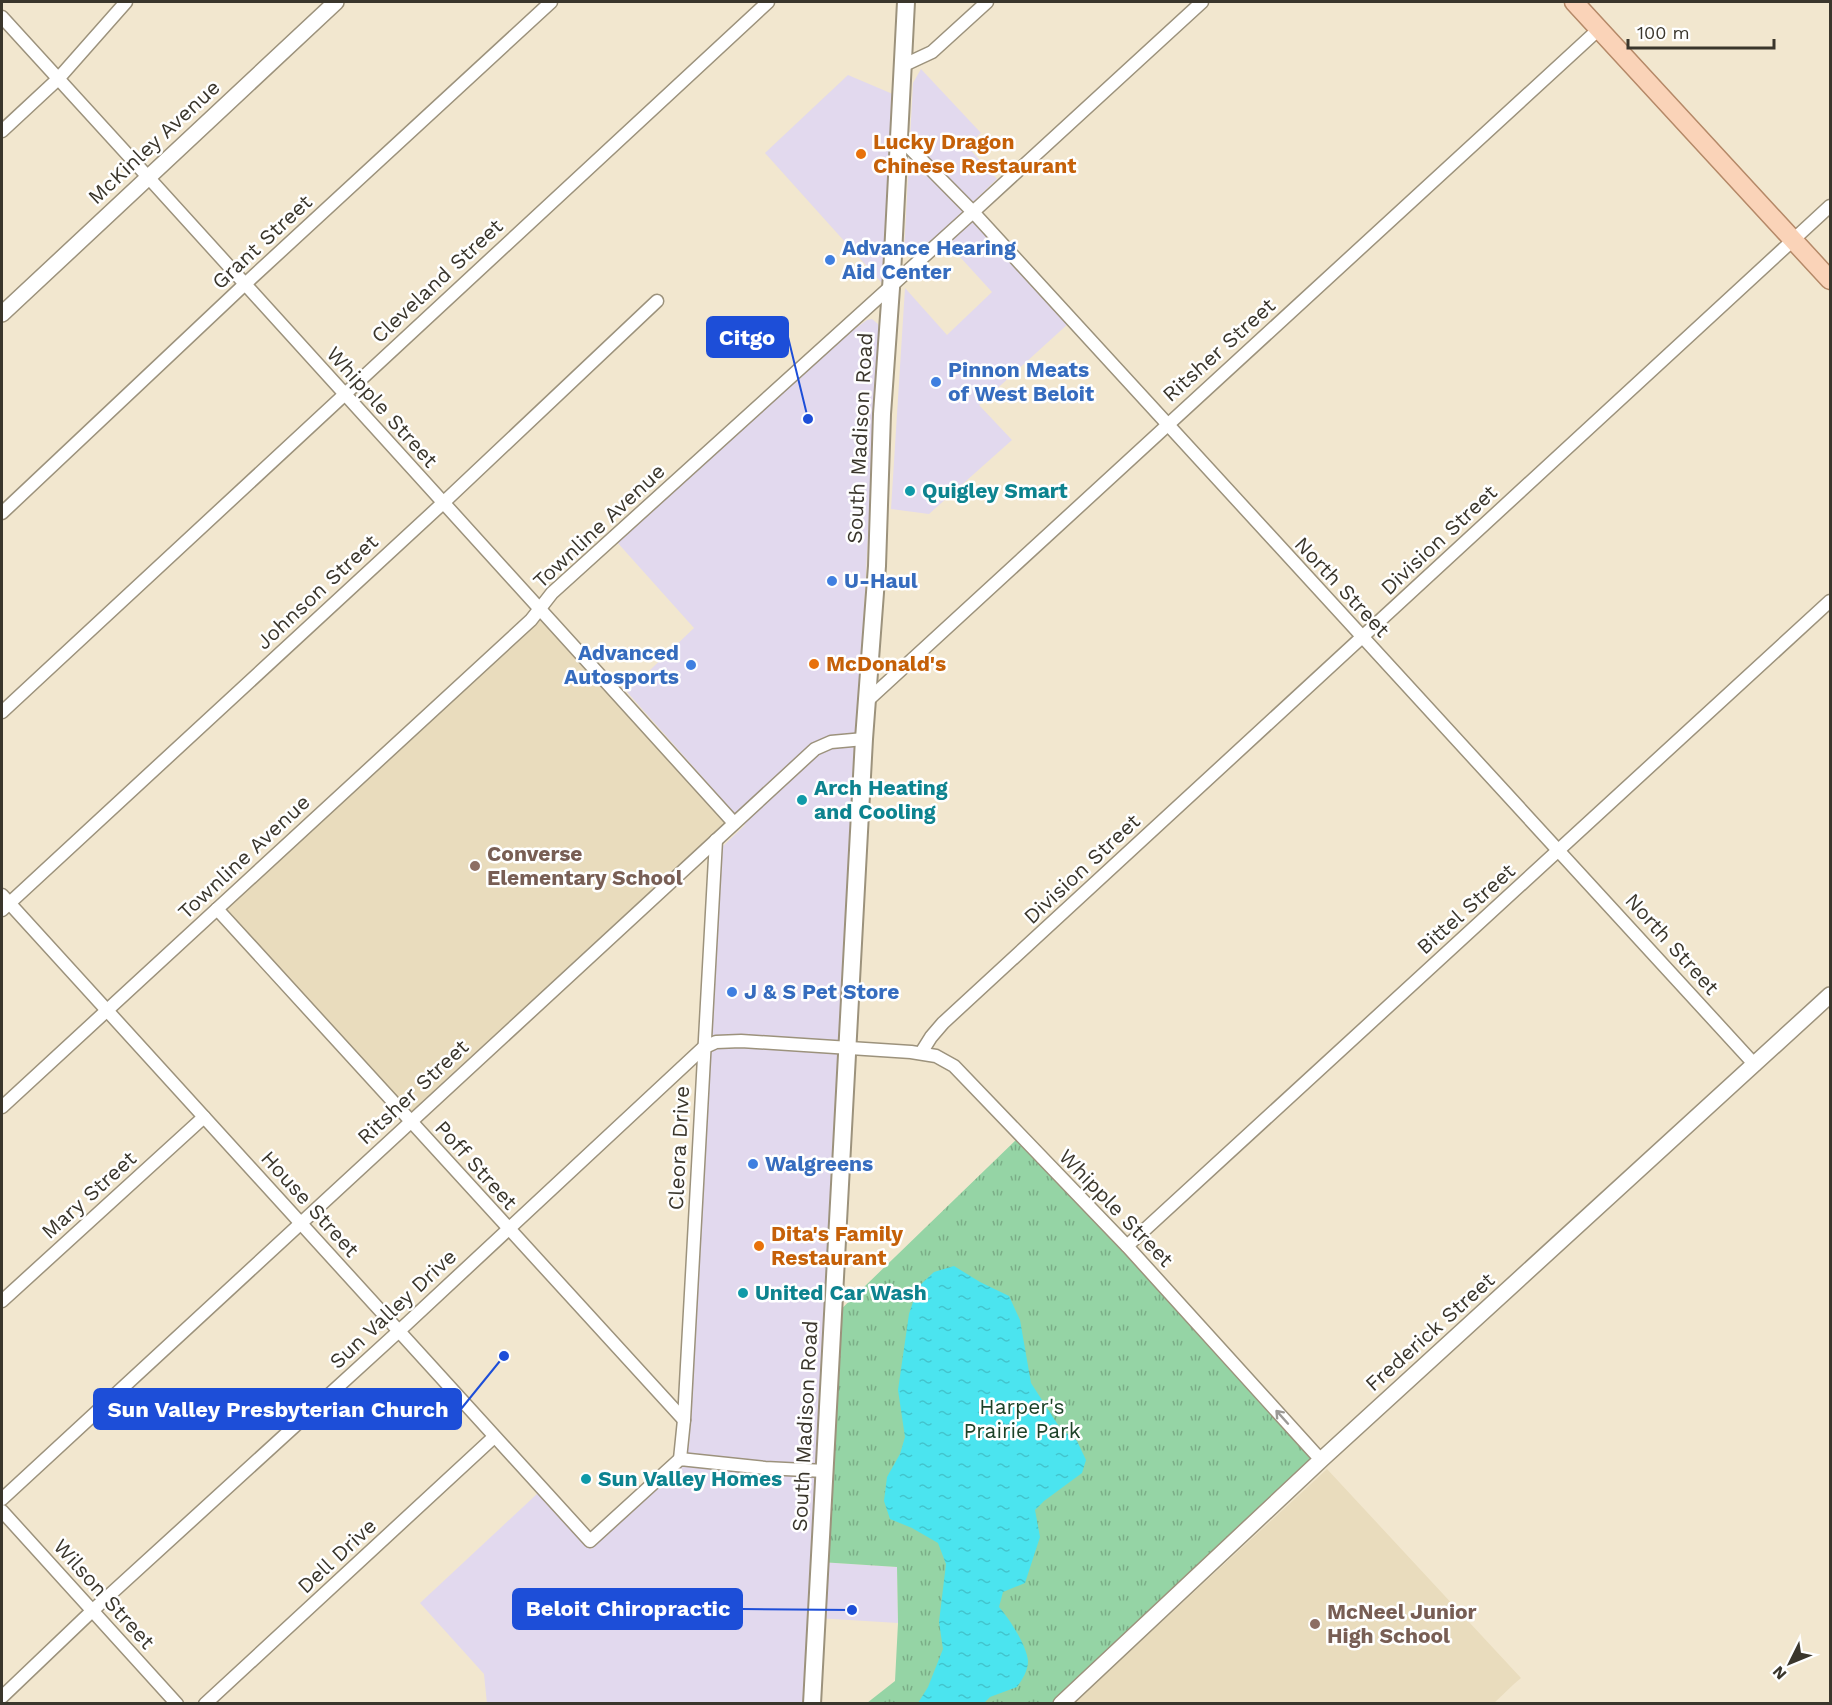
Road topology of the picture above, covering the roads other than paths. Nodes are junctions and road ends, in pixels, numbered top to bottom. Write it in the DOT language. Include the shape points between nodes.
graph roads {
  1 [pos="126,2"];
  2 [pos="336,2"];
  3 [pos="551,2"];
  4 [pos="768,2"];
  5 [pos="906,2"];
  6 [pos="987,2"];
  7 [pos="1202,2"];
  8 [pos="1574,2"];
  9 [pos="2,17"];
  10 [pos="1599,29"];
  11 [pos="902,66"];
  12 [pos="58,79"];
  13 [pos="2,131"];
  14 [pos="899,137"];
  15 [pos="148,177"];
  16 [pos="1830,206"];
  17 [pos="973,212"];
  18 [pos="1794,240"];
  19 [pos="1830,280"];
  20 [pos="245,284"];
  21 [pos="891,286"];
  22 [pos="657,301"];
  23 [pos="2,314"];
  24 [pos="343,394"];
  25 [pos="1167,424"];
  26 [pos="443,503"];
  27 [pos="2,513"];
  28 [pos="1830,601"];
  29 [pos="540,609"];
  30 [pos="1362,637"];
  31 [pos="867,701"];
  32 [pos="2,712"];
  33 [pos="864,739"];
  34 [pos="734,823"];
  35 [pos="716,840"];
  36 [pos="1559,850"];
  37 [pos="4,903"];
  38 [pos="217,909"];
  39 [pos="1830,995"];
  40 [pos="107,1010"];
  41 [pos="703,1048"];
  42 [pos="847,1049"];
  43 [pos="921,1053"];
  44 [pos="1755,1065"];
  45 [pos="2,1107"];
  46 [pos="204,1117"];
  47 [pos="410,1122"];
  48 [pos="301,1223"];
  49 [pos="508,1228"];
  50 [pos="1127,1246"];
  51 [pos="2,1301"];
  52 [pos="399,1331"];
  53 [pos="684,1420"];
  54 [pos="494,1437"];
  55 [pos="680,1459"];
  56 [pos="1321,1460"];
  57 [pos="825,1470"];
  58 [pos="2,1499"];
  59 [pos="2,1511"];
  60 [pos="92,1611"];
  61 [pos="2,1697"];
  62 [pos="177,1704"];
  63 [pos="205,1704"];
  64 [pos="812,1704"];
  65 [pos="1061,1704"];
  1 -- 12 [label="street"];
  2 -- 15 [label="street, McKinley Avenue"];
  3 -- 20 [label="street, Grant Street"];
  4 -- 24 [label="street, Cleveland Street"];
  5 -- 11 [label="main road, South Madison Road"];
  6 -- 11 [label="street" via="932,52"];
  7 -- 17 [label="street, Townline Avenue"];
  8 -- 10 [label="main road"];
  9 -- 12 [label="street, Whipple Street"];
  10 -- 18 [label="main road"];
  10 -- 25 [label="street, Ritsher Street"];
  11 -- 14 [label="main road, South Madison Road"];
  12 -- 13 [label="street"];
  12 -- 15 [label="street, Whipple Street"];
  14 -- 17 [label="street, North Street"];
  14 -- 21 [label="main road, South Madison Road"];
  15 -- 20 [label="street, Whipple Street"];
  15 -- 23 [label="street, McKinley Avenue"];
  16 -- 18 [label="street, Division Street"];
  17 -- 21 [label="street, Townline Avenue"];
  17 -- 25 [label="street, North Street"];
  18 -- 19 [label="main road"];
  18 -- 30 [label="street, Division Street"];
  20 -- 24 [label="street, Whipple Street"];
  20 -- 27 [label="street, Grant Street"];
  21 -- 29 [label="street, Townline Avenue" via="552,593"];
  21 -- 31 [label="main road, South Madison Road"];
  22 -- 26 [label="street, Johnson Street"];
  24 -- 26 [label="street, Whipple Street"];
  24 -- 32 [label="street, Cleveland Street"];
  25 -- 30 [label="street, North Street"];
  25 -- 31 [label="street, Ritsher Street"];
  26 -- 29 [label="street, Whipple Street"];
  26 -- 37 [label="street, Johnson Street"];
  28 -- 36 [label="street, Bittel Street"];
  29 -- 34 [label="street, Whipple Street"];
  29 -- 38 [label="street, Townline Avenue"];
  30 -- 36 [label="street, North Street"];
  30 -- 43 [label="street, Division Street" via="943,1023"];
  31 -- 33 [label="main road, South Madison Road"];
  33 -- 34 [label="street, Ritsher Street" via="831,742 815,749"];
  33 -- 42 [label="main road, South Madison Road"];
  34 -- 35 [label="street, Ritsher Street"];
  35 -- 41 [label="street, Cleora Drive"];
  35 -- 47 [label="street, Ritsher Street"];
  36 -- 44 [label="street, North Street"];
  36 -- 50 [label="street, Bittel Street"];
  37 -- 40 [label="street, House Street"];
  38 -- 40 [label="street, Townline Avenue"];
  38 -- 47 [label="street, Poff Street"];
  39 -- 44 [label="street, Frederick Street"];
  40 -- 45 [label="street, Townline Avenue"];
  40 -- 46 [label="street, House Street"];
  41 -- 42 [label="street, Sun Valley Drive" via="728,1040"];
  41 -- 49 [label="street, Sun Valley Drive"];
  41 -- 53 [label="street, Cleora Drive"];
  42 -- 43 [label="street, Whipple Street"];
  42 -- 57 [label="main road, South Madison Road"];
  43 -- 50 [label="street, Whipple Street" via="954,1066"];
  44 -- 56 [label="street, Frederick Street"];
  46 -- 48 [label="street, House Street"];
  46 -- 51 [label="street, Mary Street"];
  47 -- 48 [label="street, Ritsher Street"];
  47 -- 49 [label="street, Poff Street"];
  48 -- 52 [label="street, House Street"];
  48 -- 58 [label="street, Ritsher Street"];
  49 -- 52 [label="street, Sun Valley Drive"];
  49 -- 53 [label="street, Poff Street"];
  56 -- 50 [label="street, Whipple Street, one-way"];
  52 -- 54 [label="street, House Street"];
  52 -- 60 [label="street, Sun Valley Drive"];
  53 -- 55 [label="street, Cleora Drive"];
  54 -- 55 [label="street, House Street" via="590,1541"];
  54 -- 63 [label="street, Dell Drive"];
  55 -- 57 [label="street"];
  56 -- 65 [label="street, Frederick Street"];
  57 -- 64 [label="main road, South Madison Road"];
  59 -- 60 [label="street, Wilson Street"];
  60 -- 61 [label="street, Sun Valley Drive"];
  60 -- 62 [label="street, Wilson Street"];
}
